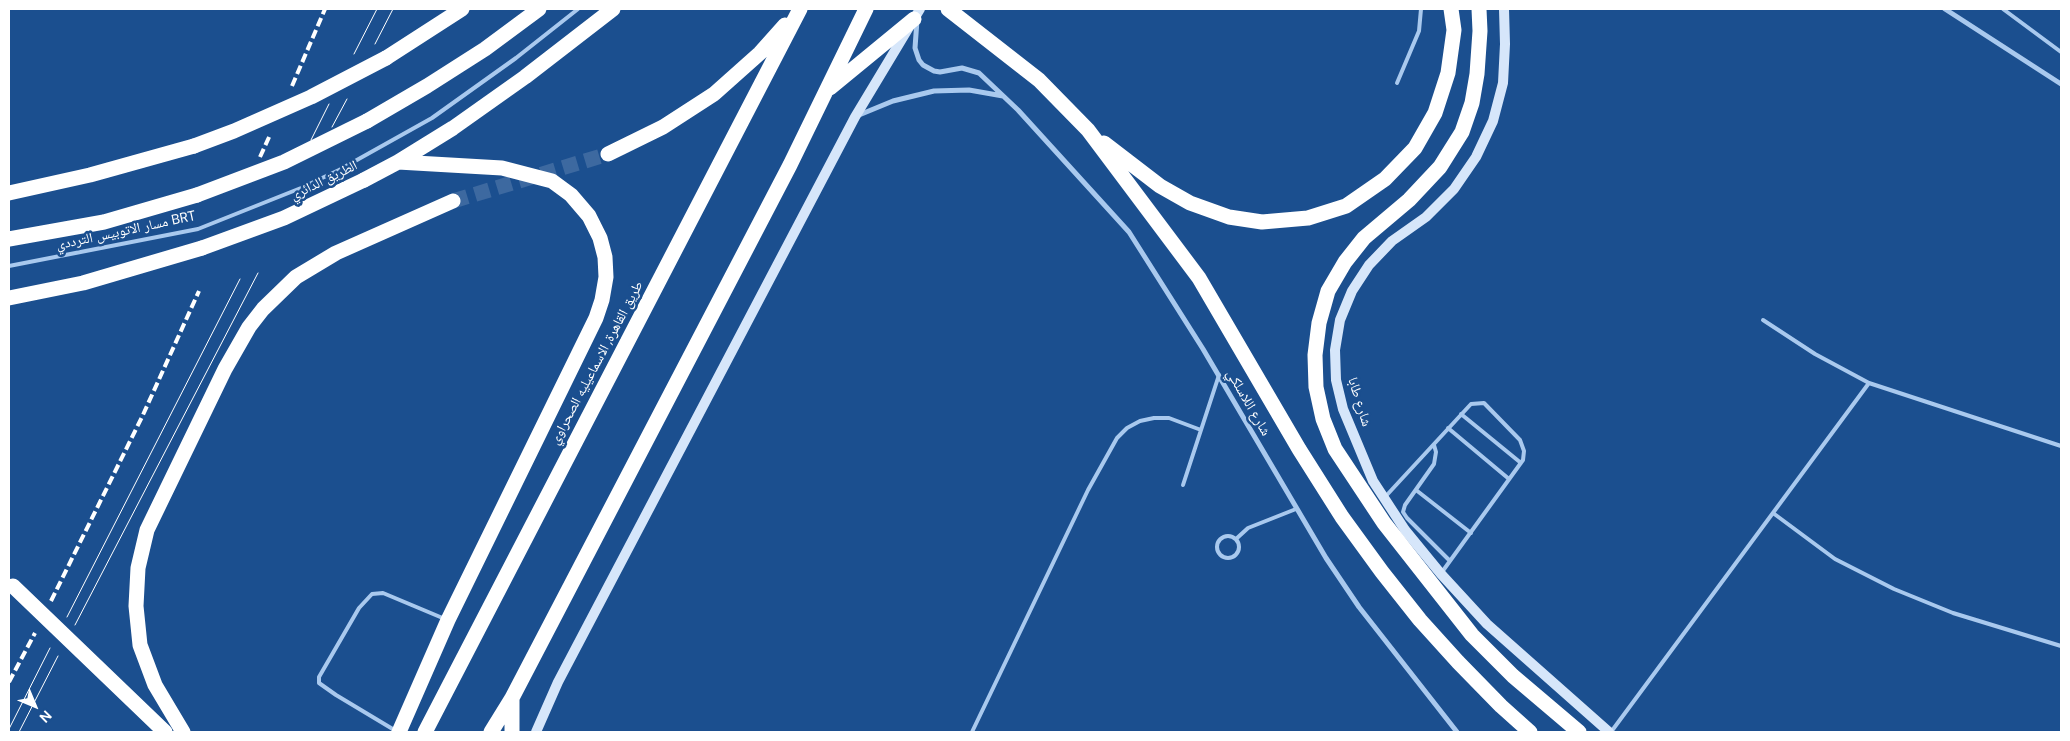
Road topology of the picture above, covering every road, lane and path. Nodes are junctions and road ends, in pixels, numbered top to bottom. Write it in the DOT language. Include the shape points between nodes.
graph roads {
  1 [pos="462,9"];
  2 [pos="539,9"];
  3 [pos="578,9"];
  4 [pos="613,9"];
  5 [pos="799,9"];
  6 [pos="866,9"];
  7 [pos="948,9"];
  8 [pos="1421,9"];
  9 [pos="1451,9"];
  10 [pos="1479,9"];
  11 [pos="1504,9"];
  12 [pos="1945,9"];
  13 [pos="2003,9"];
  14 [pos="918,13"];
  15 [pos="2061,52"];
  16 [pos="1397,83"];
  17 [pos="2061,84"];
  18 [pos="827,91"];
  19 [pos="1004,96"];
  20 [pos="854,118"];
  21 [pos="1088,130"];
  22 [pos="608,154"];
  23 [pos="398,162"];
  24 [pos="9,193"];
  25 [pos="453,201"];
  26 [pos="9,239"];
  27 [pos="9,266"];
  28 [pos="9,298"];
  29 [pos="1763,320"];
  30 [pos="1219,375"];
  31 [pos="1869,382"];
  32 [pos="1461,414"];
  33 [pos="1448,428"];
  34 [pos="1201,430"];
  35 [pos="1434,444"];
  36 [pos="2061,446"];
  37 [pos="1521,463"];
  38 [pos="1510,479"];
  39 [pos="1183,485"];
  40 [pos="1416,490"];
  41 [pos="1383,499"];
  42 [pos="1296,509"];
  43 [pos="1773,513"];
  44 [pos="1470,533"];
  45 [pos="1236,539"];
  46 [pos="1450,561"];
  47 [pos="1441,574"];
  48 [pos="11,584"];
  49 [pos="448,620"];
  50 [pos="1487,624"];
  51 [pos="1472,635"];
  52 [pos="2061,646"];
  53 [pos="512,698"];
  54 [pos="165,732"];
  55 [pos="183,732"];
  56 [pos="398,732"];
  57 [pos="425,732"];
  58 [pos="491,732"];
  59 [pos="512,732"];
  60 [pos="536,732"];
  61 [pos="972,732"];
  62 [pos="1457,732"];
  63 [pos="1530,732"];
  64 [pos="1579,732"];
  65 [pos="1610,732"];
  1 -- 24 [label="highway, bridge" via="386,58 311,97 234,131 194,146 90,175"];
  2 -- 26 [label="highway, bridge" via="427,86 367,121 284,162 197,194 104,222"];
  3 -- 27 [label="lane, مسار الاتوبيس الترددي BRT" via="432,118 302,188 198,229"];
  4 -- 23 [label="highway, الطريق الدائري" via="526,77"];
  5 -- 22 [label="highway" via="760,53 714,94 663,127"];
  5 -- 57 [label="highway, طريق القاهرة, الاسماعيليه الصحراوي"];
  6 -- 18 [label="highway"];
  7 -- 21 [label="highway" via="1039,80"];
  8 -- 16 [label="lane" via="1419,31"];
  9 -- 21 [label="highway" via="1454,30 1448,73 1435,113 1415,148 1385,178 1346,206 1308,218 1262,222 1229,217 1190,203 1160,186"];
  10 -- 51 [label="highway" via="1477,74 1462,132 1440,168 1409,200 1364,238 1345,262 1328,291 1319,322 1315,355 1321,411 1335,449 1384,523"];
  11 -- 41 [label="street, شارع طابا" via="1506,44 1502,83 1493,121 1476,157 1454,189 1369,265 1352,291 1340,320 1335,350 1336,380 1344,409"];
  12 -- 17 [label="street"];
  13 -- 15 [label="lane"];
  14 -- 18 [label="highway"];
  14 -- 19 [label="street, شارع اللاسلكي" via="915,48 923,65 940,72 962,68 979,72"];
  14 -- 20 [label="street"];
  18 -- 53 [label="highway"];
  19 -- 20 [label="street" via="969,90 934,92 893,101"];
  19 -- 30 [label="street, شارع اللاسلكي" via="1129,232"];
  20 -- 60 [label="street" via="558,682"];
  21 -- 63 [label="highway" via="1199,278 1298,449 1342,517 1420,620"];
  23 -- 28 [label="highway, الطريق الدائري, bridge" via="284,218 202,248 83,283"];
  23 -- 49 [label="highway" via="502,168 552,180 590,216 605,257 604,285 596,318"];
  25 -- 55 [label="highway" via="309,268 263,308 225,369 147,530 138,568 136,606 140,644 155,685"];
  29 -- 31 [label="lane" via="1815,354"];
  30 -- 34 [label="lane"];
  30 -- 42 [label="street, شارع اللاسلكي"];
  31 -- 36 [label="lane"];
  31 -- 43 [label="lane"];
  32 -- 33 [label="lane"];
  32 -- 37 [label="lane"];
  32 -- 37 [label="lane" via="1471,404 1484,403 1520,440 1524,451"];
  33 -- 35 [label="lane"];
  33 -- 38 [label="lane"];
  34 -- 39 [label="lane"];
  34 -- 61 [label="lane" via="1169,418 1154,418 1127,428 1117,438 1088,490"];
  35 -- 40 [label="lane" via="1434,464"];
  35 -- 41 [label="lane"];
  37 -- 38 [label="lane"];
  38 -- 44 [label="lane"];
  40 -- 44 [label="lane"];
  40 -- 46 [label="lane" via="1403,508 1404,516"];
  41 -- 47 [label="street, شارع طابا"];
  42 -- 45 [label="lane" via="1248,528"];
  42 -- 62 [label="street, شارع اللاسلكي" via="1359,607"];
  43 -- 52 [label="lane" via="1835,559 1894,589 1952,613"];
  43 -- 65 [label="lane"];
  44 -- 46 [label="lane"];
  45 -- 45 [label="lane" via="1228,536 1220,540 1218,548 1222,556 1235,555 1239,547"];
  46 -- 47 [label="lane"];
  47 -- 50 [label="street, شارع طابا"];
  48 -- 54 [label="highway, bridge"];
  49 -- 56 [label="highway"];
  49 -- 56 [label="lane" via="383,593 372,594 359,608 319,676 320,683 336,695"];
  50 -- 51 [label="street"];
  50 -- 65 [label="street, شارع طابا"];
  51 -- 64 [label="highway" via="1513,676"];
  53 -- 58 [label="highway"];
  53 -- 59 [label="highway"];
}
